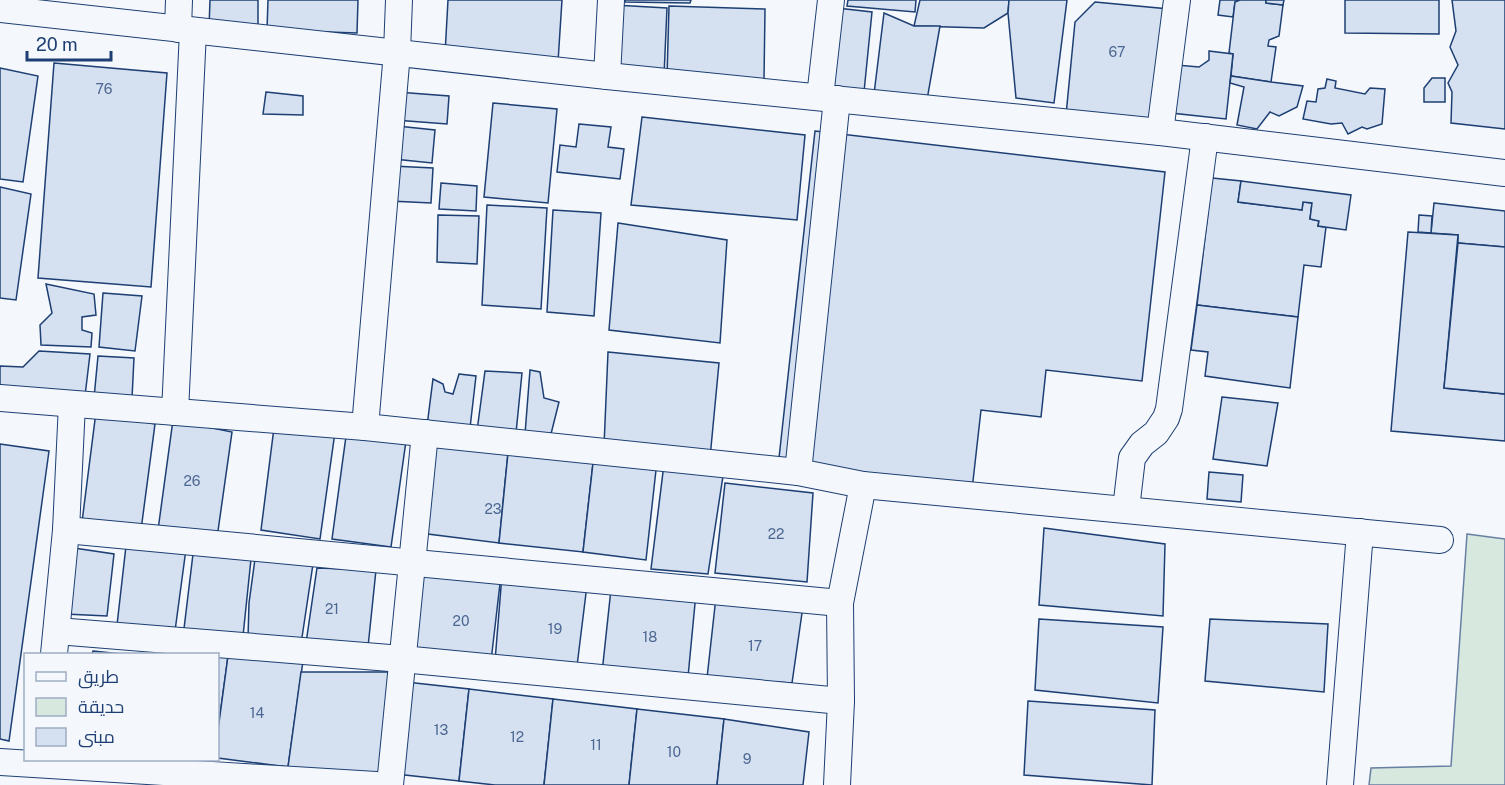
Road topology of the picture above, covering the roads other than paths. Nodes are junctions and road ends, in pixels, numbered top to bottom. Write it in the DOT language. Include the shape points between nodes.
graph roads {
  1 [pos="179,0"];
  2 [pos="399,0"];
  3 [pos="611,0"];
  4 [pos="831,0"];
  5 [pos="1177,0"];
  6 [pos="0,9"];
  7 [pos="186,30"];
  8 [pos="397,52"];
  9 [pos="607,75"];
  10 [pos="828,98"];
  11 [pos="1160,132"];
  12 [pos="1205,137"];
  13 [pos="1505,172"];
  14 [pos="0,398"];
  15 [pos="72,404"];
  16 [pos="175,412"];
  17 [pos="365,427"];
  18 [pos="424,433"];
  19 [pos="798,472"];
  20 [pos="864,485"];
  21 [pos="1126,509"];
  22 [pos="66,530"];
  23 [pos="1360,532"];
  24 [pos="1440,540"];
  25 [pos="412,562"];
  26 [pos="840,603"];
  27 [pos="55,643"];
  28 [pos="402,659"];
  29 [pos="841,700"];
  30 [pos="41,761"];
  31 [pos="0,762"];
  32 [pos="376,785"];
  33 [pos="390,785"];
  34 [pos="837,785"];
  35 [pos="1340,785"];
  1 -- 7 [label="street"];
  2 -- 8 [label="street"];
  3 -- 9 [label="street"];
  4 -- 10 [label="street"];
  5 -- 11 [label="street"];
  6 -- 7 [label="street"];
  7 -- 8 [label="street"];
  7 -- 16 [label="street"];
  8 -- 9 [label="street"];
  8 -- 17 [label="street"];
  9 -- 10 [label="street"];
  10 -- 11 [label="street"];
  10 -- 19 [label="street"];
  11 -- 12 [label="street"];
  12 -- 13 [label="street"];
  12 -- 21 [label="street" via="1169,409 1156,433 1132,458"];
  14 -- 15 [label="street"];
  15 -- 16 [label="street"];
  15 -- 22 [label="street"];
  16 -- 17 [label="street"];
  17 -- 18 [label="street"];
  18 -- 19 [label="street"];
  18 -- 25 [label="street"];
  19 -- 20 [label="street"];
  20 -- 21 [label="street"];
  20 -- 26 [label="street"];
  21 -- 23 [label="street"];
  22 -- 25 [label="street"];
  22 -- 27 [label="street"];
  23 -- 24 [label="street"];
  23 -- 35 [label="street"];
  25 -- 26 [label="street"];
  25 -- 28 [label="street"];
  26 -- 29 [label="street"];
  27 -- 28 [label="street"];
  28 -- 29 [label="street"];
  28 -- 33 [label="street"];
  29 -- 34 [label="street"];
  30 -- 31 [label="street"];
  30 -- 32 [label="street"];
}
